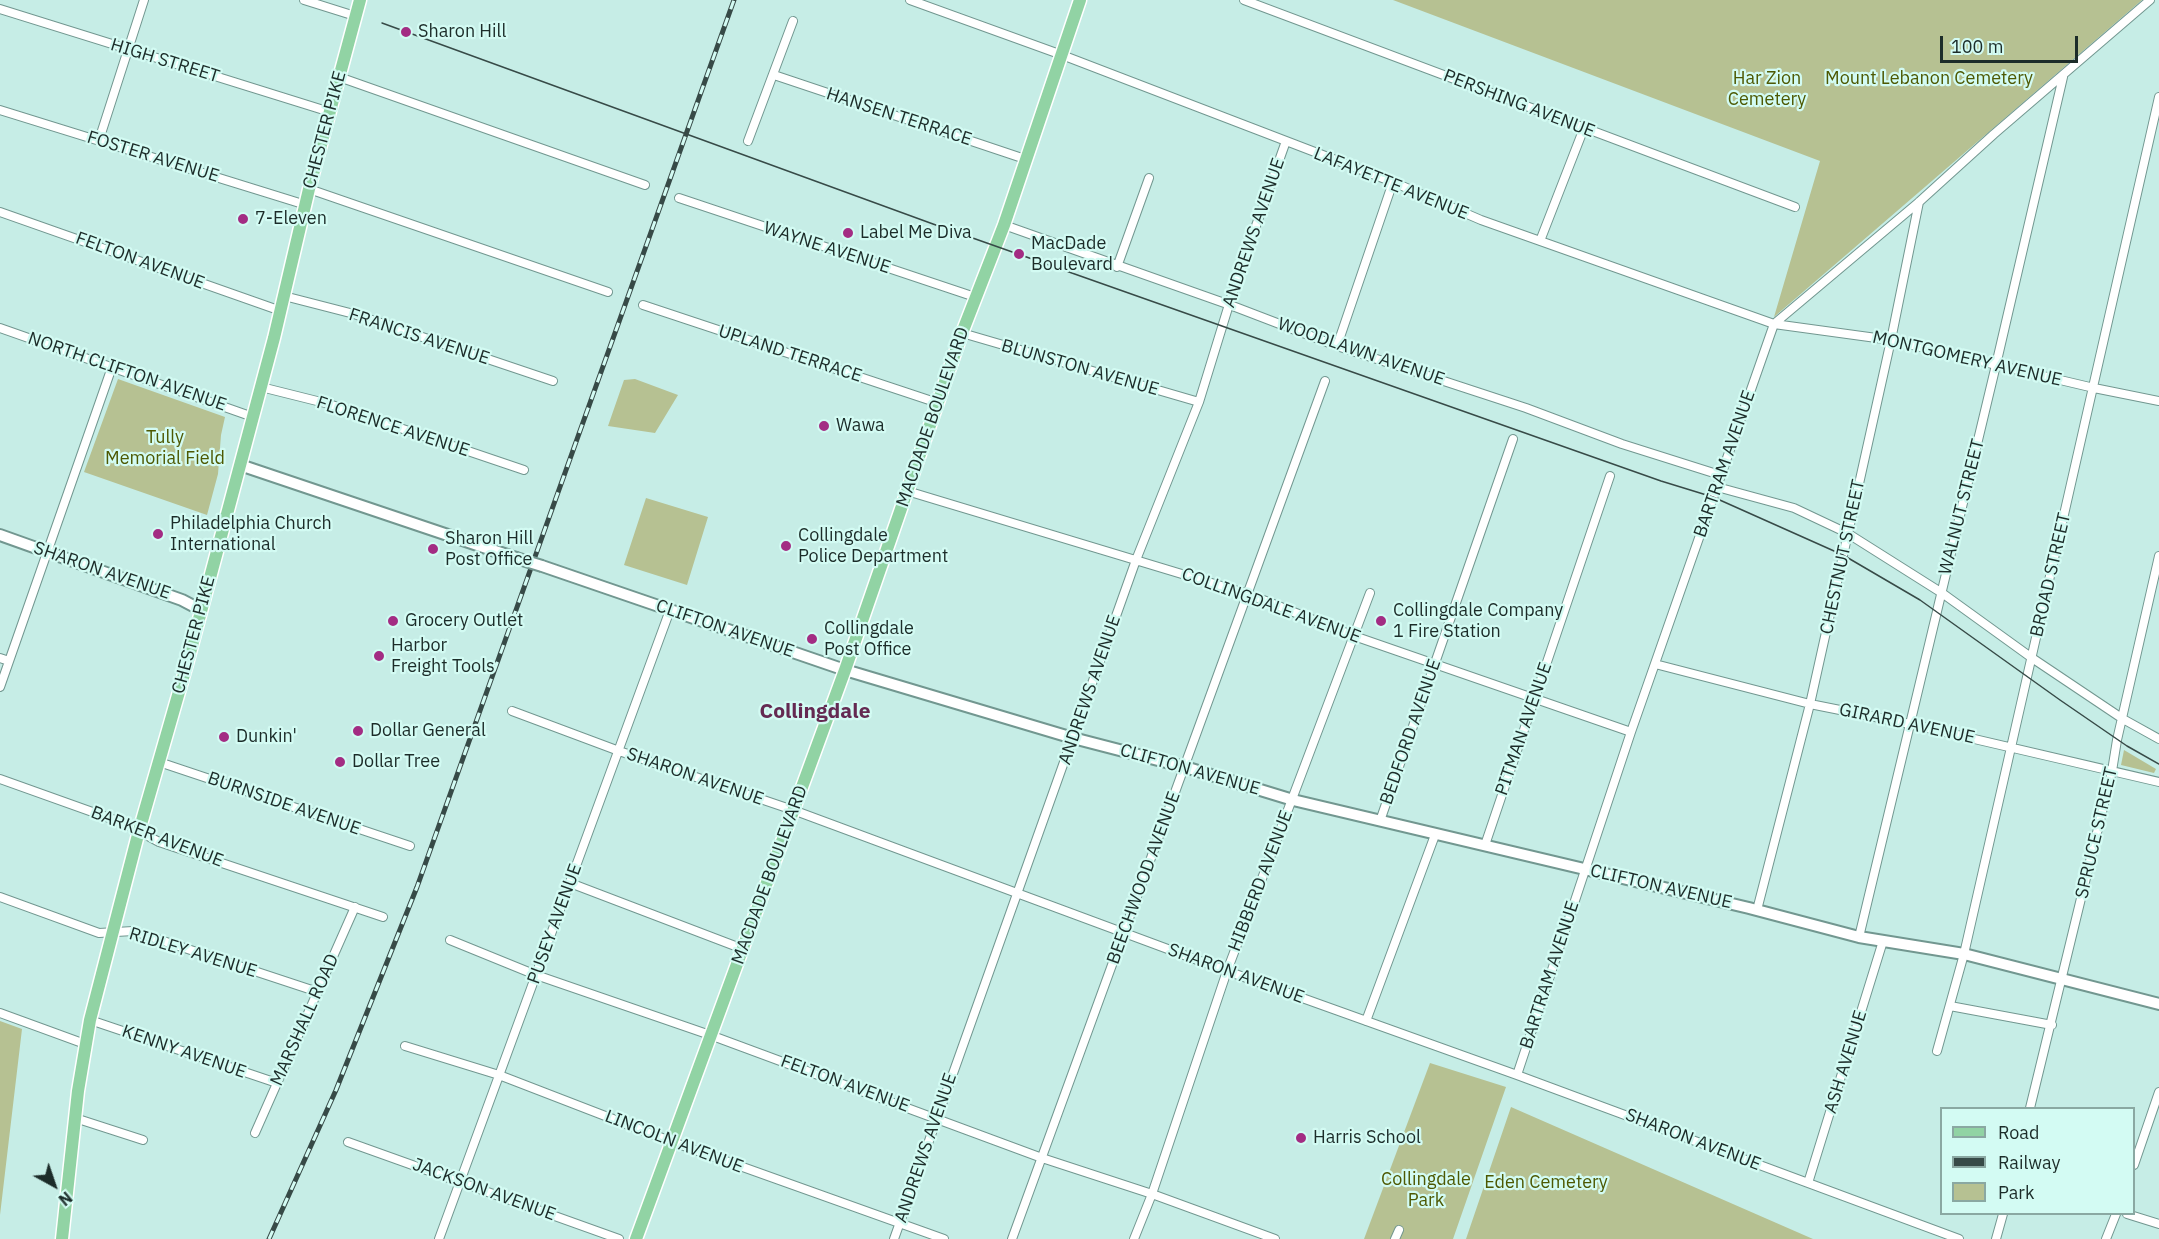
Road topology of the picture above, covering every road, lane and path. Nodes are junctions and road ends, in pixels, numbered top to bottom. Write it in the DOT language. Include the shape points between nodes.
graph roads {
  1 [pos="144,0"];
  2 [pos="304,0"];
  3 [pos="360,0"];
  4 [pos="910,0"];
  5 [pos="1080,0"];
  6 [pos="1244,0"];
  7 [pos="2150,0"];
  8 [pos="0,9"];
  9 [pos="355,16"];
  10 [pos="793,21"];
  11 [pos="129,49"];
  12 [pos="1062,55"];
  13 [pos="774,75"];
  14 [pos="2063,76"];
  15 [pos="339,77"];
  16 [pos="2159,97"];
  17 [pos="0,110"];
  18 [pos="330,112"];
  19 [pos="1584,128"];
  20 [pos="99,140"];
  21 [pos="748,141"];
  22 [pos="1286,141"];
  23 [pos="1025,159"];
  24 [pos="1149,178"];
  25 [pos="1393,182"];
  26 [pos="645,185"];
  27 [pos="309,189"];
  28 [pos="679,198"];
  29 [pos="1919,202"];
  30 [pos="306,205"];
  31 [pos="1794,207"];
  32 [pos="0,212"];
  33 [pos="1004,225"];
  34 [pos="1540,241"];
  35 [pos="1118,267"];
  36 [pos="608,292"];
  37 [pos="284,296"];
  38 [pos="975,297"];
  39 [pos="643,305"];
  40 [pos="1230,306"];
  41 [pos="281,311"];
  42 [pos="1774,324"];
  43 [pos="0,328"];
  44 [pos="962,333"];
  45 [pos="1892,339"];
  46 [pos="1336,346"];
  47 [pos="1996,365"];
  48 [pos="112,367"];
  49 [pos="553,381"];
  50 [pos="1325,381"];
  51 [pos="261,387"];
  52 [pos="2094,388"];
  53 [pos="2159,401"];
  54 [pos="1199,402"];
  55 [pos="938,403"];
  56 [pos="253,417"];
  57 [pos="1513,439"];
  58 [pos="240,465"];
  59 [pos="524,470"];
  60 [pos="1720,475"];
  61 [pos="1610,476"];
  62 [pos="1717,487"];
  63 [pos="907,491"];
  64 [pos="1847,533"];
  65 [pos="0,536"];
  66 [pos="49,552"];
  67 [pos="2159,556"];
  68 [pos="1136,560"];
  69 [pos="1370,593"];
  70 [pos="1942,593"];
  71 [pos="1248,594"];
  72 [pos="201,610"];
  73 [pos="670,610"];
  74 [pos="1354,636"];
  75 [pos="0,658"];
  76 [pos="2032,658"];
  77 [pos="9,661"];
  78 [pos="1434,663"];
  79 [pos="1655,664"];
  80 [pos="845,670"];
  81 [pos="0,687"];
  82 [pos="1535,697"];
  83 [pos="1810,704"];
  84 [pos="512,711"];
  85 [pos="2123,719"];
  86 [pos="1910,724"];
  87 [pos="1631,732"];
  88 [pos="1073,738"];
  89 [pos="2159,739"];
  90 [pos="2011,747"];
  91 [pos="620,751"];
  92 [pos="159,762"];
  93 [pos="1185,767"];
  94 [pos="2112,771"];
  95 [pos="0,779"];
  96 [pos="2159,782"];
  97 [pos="1293,800"];
  98 [pos="793,810"];
  99 [pos="1380,821"];
  100 [pos="139,831"];
  101 [pos="1435,835"];
  102 [pos="1485,845"];
  103 [pos="410,846"];
  104 [pos="1585,869"];
  105 [pos="570,883"];
  106 [pos="1019,893"];
  107 [pos="0,897"];
  108 [pos="355,907"];
  109 [pos="1757,910"];
  110 [pos="383,916"];
  111 [pos="113,932"];
  112 [pos="1124,933"];
  113 [pos="1859,937"];
  114 [pos="450,940"];
  115 [pos="1883,941"];
  116 [pos="743,950"];
  117 [pos="1964,954"];
  118 [pos="1227,971"];
  119 [pos="536,975"];
  120 [pos="2061,978"];
  121 [pos="318,992"];
  122 [pos="2158,1001"];
  123 [pos="1950,1006"];
  124 [pos="0,1013"];
  125 [pos="90,1020"];
  126 [pos="1366,1021"];
  127 [pos="2052,1025"];
  128 [pos="710,1035"];
  129 [pos="85,1044"];
  130 [pos="405,1046"];
  131 [pos="1937,1051"];
  132 [pos="499,1075"];
  133 [pos="1517,1075"];
  134 [pos="278,1083"];
  135 [pos="2159,1092"];
  136 [pos="2030,1107"];
  137 [pos="2156,1112"];
  138 [pos="75,1118"];
  139 [pos="936,1118"];
  140 [pos="255,1133"];
  141 [pos="142,1140"];
  142 [pos="670,1141"];
  143 [pos="348,1142"];
  144 [pos="1042,1158"];
  145 [pos="2135,1160"];
  146 [pos="460,1181"];
  147 [pos="1808,1183"];
  148 [pos="1152,1194"];
  149 [pos="2003,1215"];
  150 [pos="2116,1215"];
  151 [pos="2130,1215"];
  152 [pos="2159,1224"];
  153 [pos="899,1225"];
  154 [pos="1399,1230"];
  155 [pos="62,1239"];
  156 [pos="439,1239"];
  157 [pos="619,1239"];
  158 [pos="636,1239"];
  159 [pos="894,1239"];
  160 [pos="944,1239"];
  161 [pos="1012,1239"];
  162 [pos="1134,1239"];
  163 [pos="1275,1239"];
  164 [pos="1395,1239"];
  165 [pos="1959,1239"];
  166 [pos="1996,1239"];
  167 [pos="2106,1239"];
  1 -- 11 [label="street"];
  2 -- 9 [label="street"];
  3 -- 9 [label="main road, CHESTER PIKE"];
  4 -- 12 [label="street, LAFAYETTE AVENUE"];
  5 -- 12 [label="main road, MACDADE BOULEVARD"];
  6 -- 19 [label="street, PERSHING AVENUE"];
  7 -- 14 [label="street"];
  8 -- 11 [label="street, HIGH STREET"];
  9 -- 15 [label="main road, CHESTER PIKE"];
  10 -- 13 [label="street"];
  11 -- 18 [label="street, HIGH STREET"];
  11 -- 20 [label="street"];
  12 -- 22 [label="street, LAFAYETTE AVENUE"];
  12 -- 23 [label="main road, MACDADE BOULEVARD"];
  13 -- 21 [label="street"];
  13 -- 23 [label="street, HANSEN TERRACE"];
  14 -- 29 [label="street"];
  14 -- 47 [label="street, WALNUT STREET"];
  15 -- 18 [label="main road, CHESTER PIKE"];
  15 -- 26 [label="street"];
  16 -- 52 [label="street, BROAD STREET"];
  17 -- 20 [label="street, FOSTER AVENUE"];
  18 -- 27 [label="main road, CHESTER PIKE"];
  19 -- 31 [label="street, PERSHING AVENUE"];
  19 -- 34 [label="street"];
  20 -- 30 [label="street, FOSTER AVENUE"];
  22 -- 25 [label="street, LAFAYETTE AVENUE"];
  22 -- 40 [label="street, ANDREWS AVENUE"];
  23 -- 33 [label="main road, MACDADE BOULEVARD"];
  24 -- 35 [label="street"];
  25 -- 34 [label="street, LAFAYETTE AVENUE"];
  25 -- 46 [label="street"];
  27 -- 30 [label="main road, CHESTER PIKE"];
  27 -- 36 [label="street"];
  28 -- 38 [label="street, WAYNE AVENUE"];
  29 -- 42 [label="street"];
  29 -- 45 [label="street, CHESTNUT STREET"];
  30 -- 37 [label="main road, CHESTER PIKE"];
  32 -- 41 [label="street, FELTON AVENUE"];
  33 -- 35 [label="street, WOODLAWN AVENUE"];
  33 -- 38 [label="main road, MACDADE BOULEVARD"];
  34 -- 42 [label="street, LAFAYETTE AVENUE"];
  35 -- 40 [label="street, WOODLAWN AVENUE"];
  37 -- 41 [label="main road, CHESTER PIKE"];
  37 -- 49 [label="street, FRANCIS AVENUE" via="354,314"];
  38 -- 44 [label="main road, MACDADE BOULEVARD"];
  39 -- 55 [label="street, UPLAND TERRACE"];
  40 -- 46 [label="street, WOODLAWN AVENUE"];
  40 -- 54 [label="street, ANDREWS AVENUE"];
  41 -- 51 [label="main road, CHESTER PIKE"];
  42 -- 45 [label="street, MONTGOMERY AVENUE"];
  42 -- 60 [label="street, BARTRAM AVENUE"];
  43 -- 48 [label="street, NORTH CLIFTON AVENUE"];
  44 -- 54 [label="street, BLUNSTON AVENUE"];
  44 -- 55 [label="main road, MACDADE BOULEVARD"];
  45 -- 47 [label="street, MONTGOMERY AVENUE"];
  45 -- 64 [label="street, CHESTNUT STREET"];
  46 -- 60 [label="street, WOODLAWN AVENUE"];
  47 -- 52 [label="street, MONTGOMERY AVENUE"];
  47 -- 70 [label="street, WALNUT STREET"];
  48 -- 56 [label="street, NORTH CLIFTON AVENUE"];
  48 -- 66 [label="street"];
  50 -- 71 [label="street, BEECHWOOD AVENUE"];
  51 -- 56 [label="main road, CHESTER PIKE"];
  51 -- 59 [label="street, FLORENCE AVENUE" via="328,404"];
  52 -- 53 [label="street, MONTGOMERY AVENUE"];
  52 -- 76 [label="street, BROAD STREET"];
  54 -- 68 [label="street, ANDREWS AVENUE"];
  55 -- 63 [label="main road, MACDADE BOULEVARD"];
  56 -- 58 [label="main road, CHESTER PIKE"];
  57 -- 78 [label="street, BEDFORD AVENUE"];
  58 -- 72 [label="main road, CHESTER PIKE"];
  58 -- 73 [label="street, CLIFTON AVENUE, bridge"];
  60 -- 62 [label="street, BARTRAM AVENUE"];
  61 -- 82 [label="street, PITMAN AVENUE"];
  62 -- 64 [label="street" via="1794,508"];
  62 -- 79 [label="street, BARTRAM AVENUE"];
  63 -- 68 [label="street, COLLINGDALE AVENUE"];
  63 -- 80 [label="main road, MACDADE BOULEVARD"];
  64 -- 70 [label="street"];
  64 -- 83 [label="street, CHESTNUT STREET"];
  65 -- 66 [label="street, SHARON AVENUE"];
  66 -- 72 [label="street, SHARON AVENUE"];
  66 -- 77 [label="street"];
  67 -- 85 [label="street, SPRUCE STREET"];
  68 -- 71 [label="street, COLLINGDALE AVENUE"];
  68 -- 88 [label="street, ANDREWS AVENUE"];
  69 -- 74 [label="street, HIBBERD AVENUE"];
  70 -- 76 [label="street"];
  70 -- 86 [label="street, WALNUT STREET"];
  71 -- 74 [label="street, COLLINGDALE AVENUE"];
  71 -- 93 [label="street, BEECHWOOD AVENUE"];
  72 -- 92 [label="main road, CHESTER PIKE"];
  73 -- 80 [label="street, CLIFTON AVENUE"];
  73 -- 91 [label="street, PUSEY AVENUE"];
  74 -- 78 [label="street, COLLINGDALE AVENUE"];
  74 -- 97 [label="street, HIBBERD AVENUE"];
  75 -- 77 [label="street"];
  76 -- 85 [label="street"];
  76 -- 90 [label="street, BROAD STREET"];
  77 -- 81 [label="street"];
  78 -- 82 [label="street, COLLINGDALE AVENUE"];
  78 -- 99 [label="street, BEDFORD AVENUE"];
  79 -- 83 [label="street, GIRARD AVENUE"];
  79 -- 87 [label="street, BARTRAM AVENUE"];
  80 -- 88 [label="street, CLIFTON AVENUE"];
  80 -- 98 [label="main road, MACDADE BOULEVARD"];
  82 -- 87 [label="street, COLLINGDALE AVENUE"];
  82 -- 102 [label="street, PITMAN AVENUE"];
  83 -- 86 [label="street, GIRARD AVENUE"];
  83 -- 109 [label="street, CHESTNUT STREET"];
  84 -- 91 [label="street, SHARON AVENUE"];
  85 -- 89 [label="street"];
  85 -- 94 [label="street, SPRUCE STREET"];
  86 -- 90 [label="street, GIRARD AVENUE"];
  86 -- 113 [label="street, WALNUT STREET"];
  87 -- 104 [label="street, BARTRAM AVENUE"];
  88 -- 93 [label="street, CLIFTON AVENUE"];
  88 -- 106 [label="street, ANDREWS AVENUE"];
  90 -- 94 [label="street, GIRARD AVENUE"];
  90 -- 117 [label="street, BROAD STREET"];
  91 -- 98 [label="street, SHARON AVENUE"];
  91 -- 105 [label="street, PUSEY AVENUE"];
  92 -- 100 [label="main road, CHESTER PIKE"];
  92 -- 103 [label="street, BURNSIDE AVENUE"];
  93 -- 97 [label="street, CLIFTON AVENUE"];
  93 -- 112 [label="street, BEECHWOOD AVENUE"];
  94 -- 96 [label="street, GIRARD AVENUE"];
  94 -- 120 [label="street, SPRUCE STREET"];
  95 -- 100 [label="street, BARKER AVENUE"];
  97 -- 99 [label="street, CLIFTON AVENUE"];
  97 -- 118 [label="street, HIBBERD AVENUE"];
  98 -- 106 [label="street, SHARON AVENUE"];
  98 -- 116 [label="main road, MACDADE BOULEVARD"];
  99 -- 101 [label="street, CLIFTON AVENUE"];
  100 -- 108 [label="street, BARKER AVENUE" via="159,842"];
  100 -- 111 [label="main road, CHESTER PIKE"];
  101 -- 102 [label="street, CLIFTON AVENUE"];
  101 -- 126 [label="street"];
  102 -- 104 [label="street, CLIFTON AVENUE"];
  104 -- 109 [label="street, CLIFTON AVENUE"];
  104 -- 133 [label="street, BARTRAM AVENUE"];
  105 -- 116 [label="street"];
  105 -- 119 [label="street, PUSEY AVENUE"];
  106 -- 112 [label="street, SHARON AVENUE"];
  106 -- 139 [label="street, ANDREWS AVENUE"];
  107 -- 111 [label="street, RIDLEY AVENUE" via="99,933"];
  108 -- 110 [label="street, BARKER AVENUE"];
  108 -- 121 [label="street, MARSHALL ROAD"];
  109 -- 113 [label="street, CLIFTON AVENUE"];
  111 -- 121 [label="street, RIDLEY AVENUE" via="133,931"];
  111 -- 125 [label="main road, CHESTER PIKE"];
  112 -- 118 [label="street, SHARON AVENUE"];
  112 -- 144 [label="street, BEECHWOOD AVENUE"];
  113 -- 115 [label="street, CLIFTON AVENUE"];
  114 -- 119 [label="street, FELTON AVENUE"];
  115 -- 117 [label="street, CLIFTON AVENUE"];
  115 -- 147 [label="street, ASH AVENUE"];
  116 -- 128 [label="main road, MACDADE BOULEVARD"];
  117 -- 120 [label="street, CLIFTON AVENUE"];
  117 -- 123 [label="street, BROAD STREET"];
  118 -- 126 [label="street, SHARON AVENUE"];
  118 -- 148 [label="street, HIBBERD AVENUE"];
  119 -- 128 [label="street, FELTON AVENUE"];
  119 -- 132 [label="street, PUSEY AVENUE"];
  120 -- 122 [label="street, CLIFTON AVENUE"];
  120 -- 127 [label="street, SPRUCE STREET"];
  121 -- 134 [label="street, MARSHALL ROAD"];
  123 -- 127 [label="street"];
  123 -- 131 [label="street, BROAD STREET"];
  124 -- 129 [label="street"];
  125 -- 129 [label="main road, CHESTER PIKE"];
  125 -- 134 [label="street, KENNY AVENUE"];
  126 -- 133 [label="street, SHARON AVENUE"];
  127 -- 136 [label="street, SPRUCE STREET"];
  128 -- 139 [label="street, FELTON AVENUE"];
  128 -- 142 [label="main road, MACDADE BOULEVARD"];
  129 -- 138 [label="main road, CHESTER PIKE"];
  130 -- 132 [label="street, LINCOLN AVENUE"];
  132 -- 142 [label="street, LINCOLN AVENUE"];
  132 -- 146 [label="street, PUSEY AVENUE"];
  133 -- 147 [label="street, SHARON AVENUE"];
  134 -- 140 [label="street, MARSHALL ROAD"];
  135 -- 137 [label="street"];
  137 -- 145 [label="street"];
  138 -- 141 [label="street"];
  138 -- 155 [label="main road, CHESTER PIKE"];
  139 -- 144 [label="street, FELTON AVENUE"];
  139 -- 153 [label="street, ANDREWS AVENUE"];
  142 -- 153 [label="street, LINCOLN AVENUE"];
  142 -- 158 [label="main road, MACDADE BOULEVARD"];
  143 -- 146 [label="street, JACKSON AVENUE"];
  144 -- 148 [label="street, FELTON AVENUE"];
  144 -- 161 [label="street, BEECHWOOD AVENUE"];
  146 -- 156 [label="street, PUSEY AVENUE"];
  146 -- 157 [label="street, JACKSON AVENUE"];
  147 -- 165 [label="street, SHARON AVENUE"];
  148 -- 162 [label="street, HIBBERD AVENUE"];
  148 -- 163 [label="street, FELTON AVENUE"];
  149 -- 166 [label="street"];
  150 -- 167 [label="street"];
  151 -- 152 [label="street"];
  153 -- 159 [label="street, ANDREWS AVENUE"];
  153 -- 160 [label="street, LINCOLN AVENUE"];
  154 -- 164 [label="street"];
}
